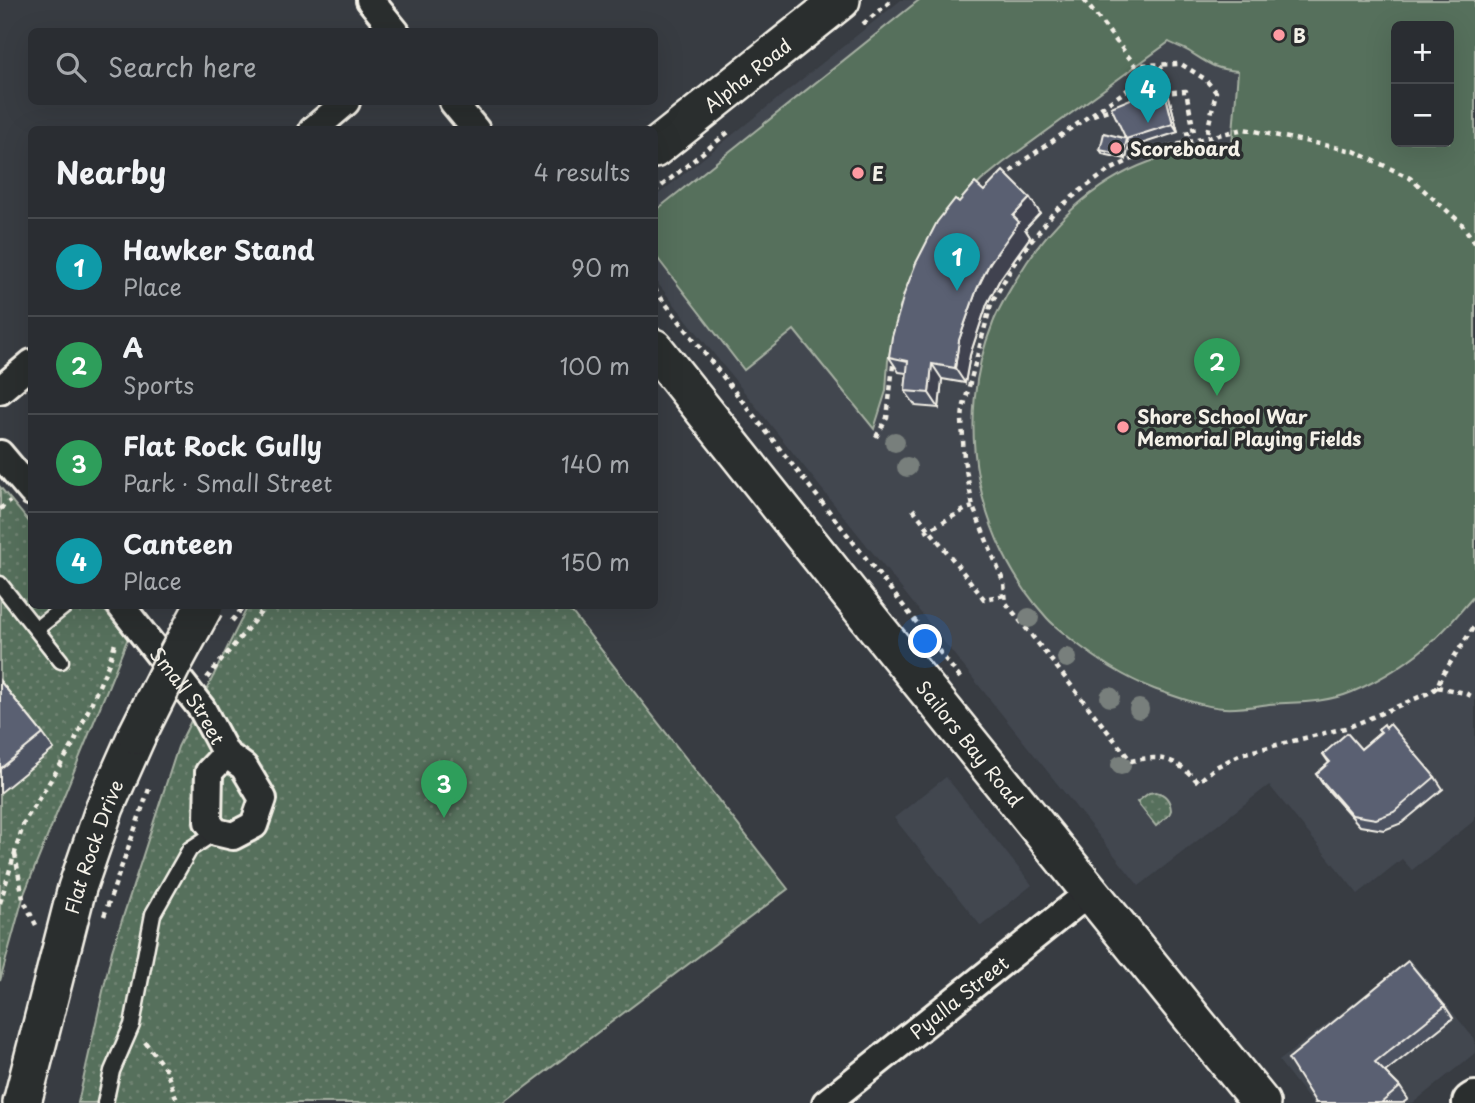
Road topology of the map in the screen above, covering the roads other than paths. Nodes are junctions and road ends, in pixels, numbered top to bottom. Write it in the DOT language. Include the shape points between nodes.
graph roads {
  1 [pos="370,0"];
  2 [pos="841,0"];
  3 [pos="393,28"];
  4 [pos="342,105"];
  5 [pos="455,105"];
  6 [pos="318,126"];
  7 [pos="473,126"];
  8 [pos="658,146"];
  9 [pos="658,353"];
  10 [pos="28,366"];
  11 [pos="0,390"];
  12 [pos="0,454"];
  13 [pos="28,487"];
  14 [pos="0,584"];
  15 [pos="61,609"];
  16 [pos="124,609"];
  17 [pos="202,609"];
  18 [pos="36,629"];
  19 [pos="61,661"];
  20 [pos="226,754"];
  21 [pos="216,832"];
  22 [pos="1090,892"];
  23 [pos="22,1103"];
  24 [pos="105,1103"];
  25 [pos="826,1103"];
  26 [pos="1261,1103"];
  1 -- 3 [label="street"];
  2 -- 8 [label="street, Alpha Road"];
  4 -- 6 [label="street"];
  5 -- 7 [label="street"];
  9 -- 22 [label="street, Sailors Bay Road"];
  10 -- 11 [label="street"];
  12 -- 13 [label="street"];
  14 -- 18 [label="lane"];
  15 -- 18 [label="lane"];
  16 -- 20 [label="street, Small Street" via="202,709"];
  17 -- 23 [label="street, Flat Rock Drive, bridge" via="137,735 94,837"];
  18 -- 19 [label="lane"];
  20 -- 21 [label="street, Small Street" via="209,772 208,822"];
  20 -- 21 [label="street, Small Street" via="244,767 263,799 254,825 233,836"];
  21 -- 24 [label="lane" via="190,849 153,914 132,1025 111,1071"];
  22 -- 25 [label="street, Pyalla Street"];
  22 -- 26 [label="street, Sailors Bay Road"];
}
